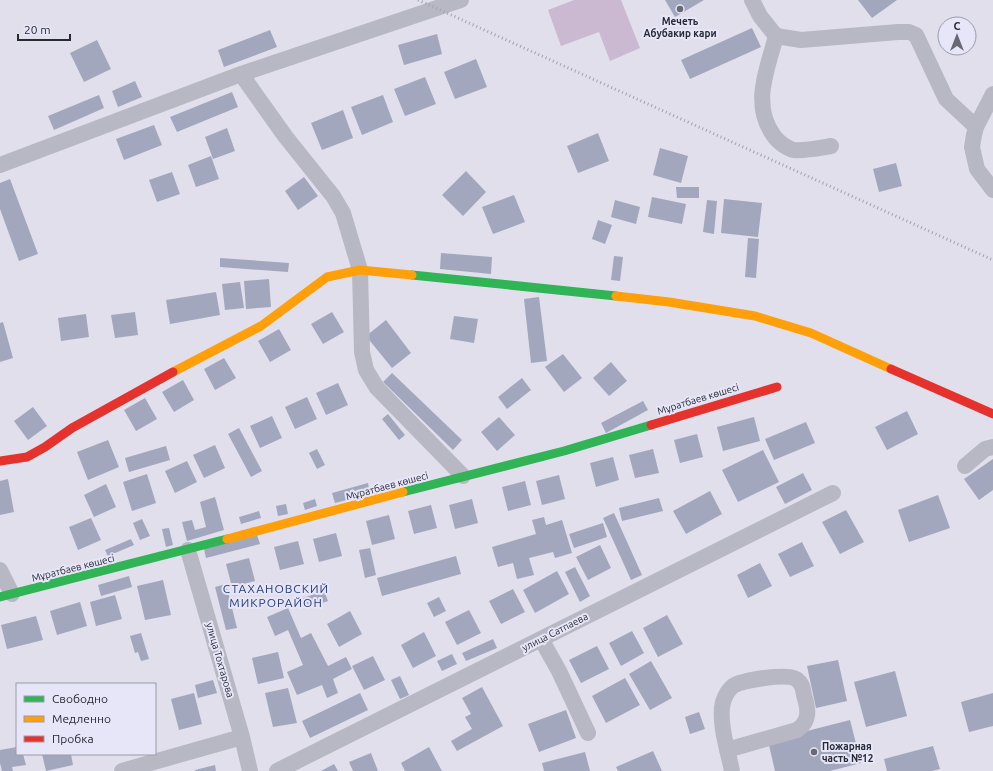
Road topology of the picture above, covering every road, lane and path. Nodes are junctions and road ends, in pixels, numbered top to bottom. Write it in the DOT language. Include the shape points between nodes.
graph roads {
  1 [pos="461,0"];
  2 [pos="752,0"];
  3 [pos="776,36"];
  4 [pos="241,74"];
  5 [pos="993,94"];
  6 [pos="976,127"];
  7 [pos="831,146"];
  8 [pos="0,165"];
  9 [pos="993,190"];
  10 [pos="360,270"];
  11 [pos="777,387"];
  12 [pos="993,414"];
  13 [pos="993,447"];
  14 [pos="0,461"];
  15 [pos="965,466"];
  16 [pos="463,476"];
  17 [pos="833,493"];
  18 [pos="188,550"];
  19 [pos="0,570"];
  20 [pos="6,596"];
  21 [pos="541,639"];
  22 [pos="588,733"];
  23 [pos="242,738"];
  24 [pos="727,750"];
  25 [pos="122,771"];
  26 [pos="250,771"];
  27 [pos="277,771"];
  28 [pos="732,771"];
  1 -- 4 [label="street"];
  2 -- 3 [label="street" via="760,16"];
  3 -- 6 [label="street" via="801,40 910,32 916,35 946,99"];
  3 -- 7 [label="street" via="762,91 762,111 770,130 777,140 793,150"];
  4 -- 8 [label="street"];
  4 -- 10 [label="street" via="343,213"];
  5 -- 6 [label="street"];
  6 -- 9 [label="street" via="972,147 977,169"];
  10 -- 12 [label="street" via="669,302 755,316 811,333"];
  10 -- 14 [label="street" via="327,277 261,326 166,375 72,428 27,457"];
  10 -- 16 [label="street" via="362,352 366,370 376,388"];
  11 -- 16 [label="street, Мұратбаев көшесі" via="564,451"];
  13 -- 15 [label="street" via="986,449"];
  16 -- 18 [label="street, Мұратбаев көшесі"];
  17 -- 21 [label="street, улица Сатпаева"];
  18 -- 20 [label="street, Мұратбаев көшесі"];
  18 -- 23 [label="street, улица Тохтарова"];
  19 -- 20 [label="street"];
  21 -- 22 [label="street"];
  21 -- 27 [label="street, улица Сатпаева"];
  23 -- 25 [label="street"];
  23 -- 26 [label="street, улица Тохтарова"];
  24 -- 24 [label="street" via="722,721 723,703 731,687 786,677 795,678 801,684 808,708 808,716 802,726 797,730"];
  24 -- 28 [label="street"];
}
